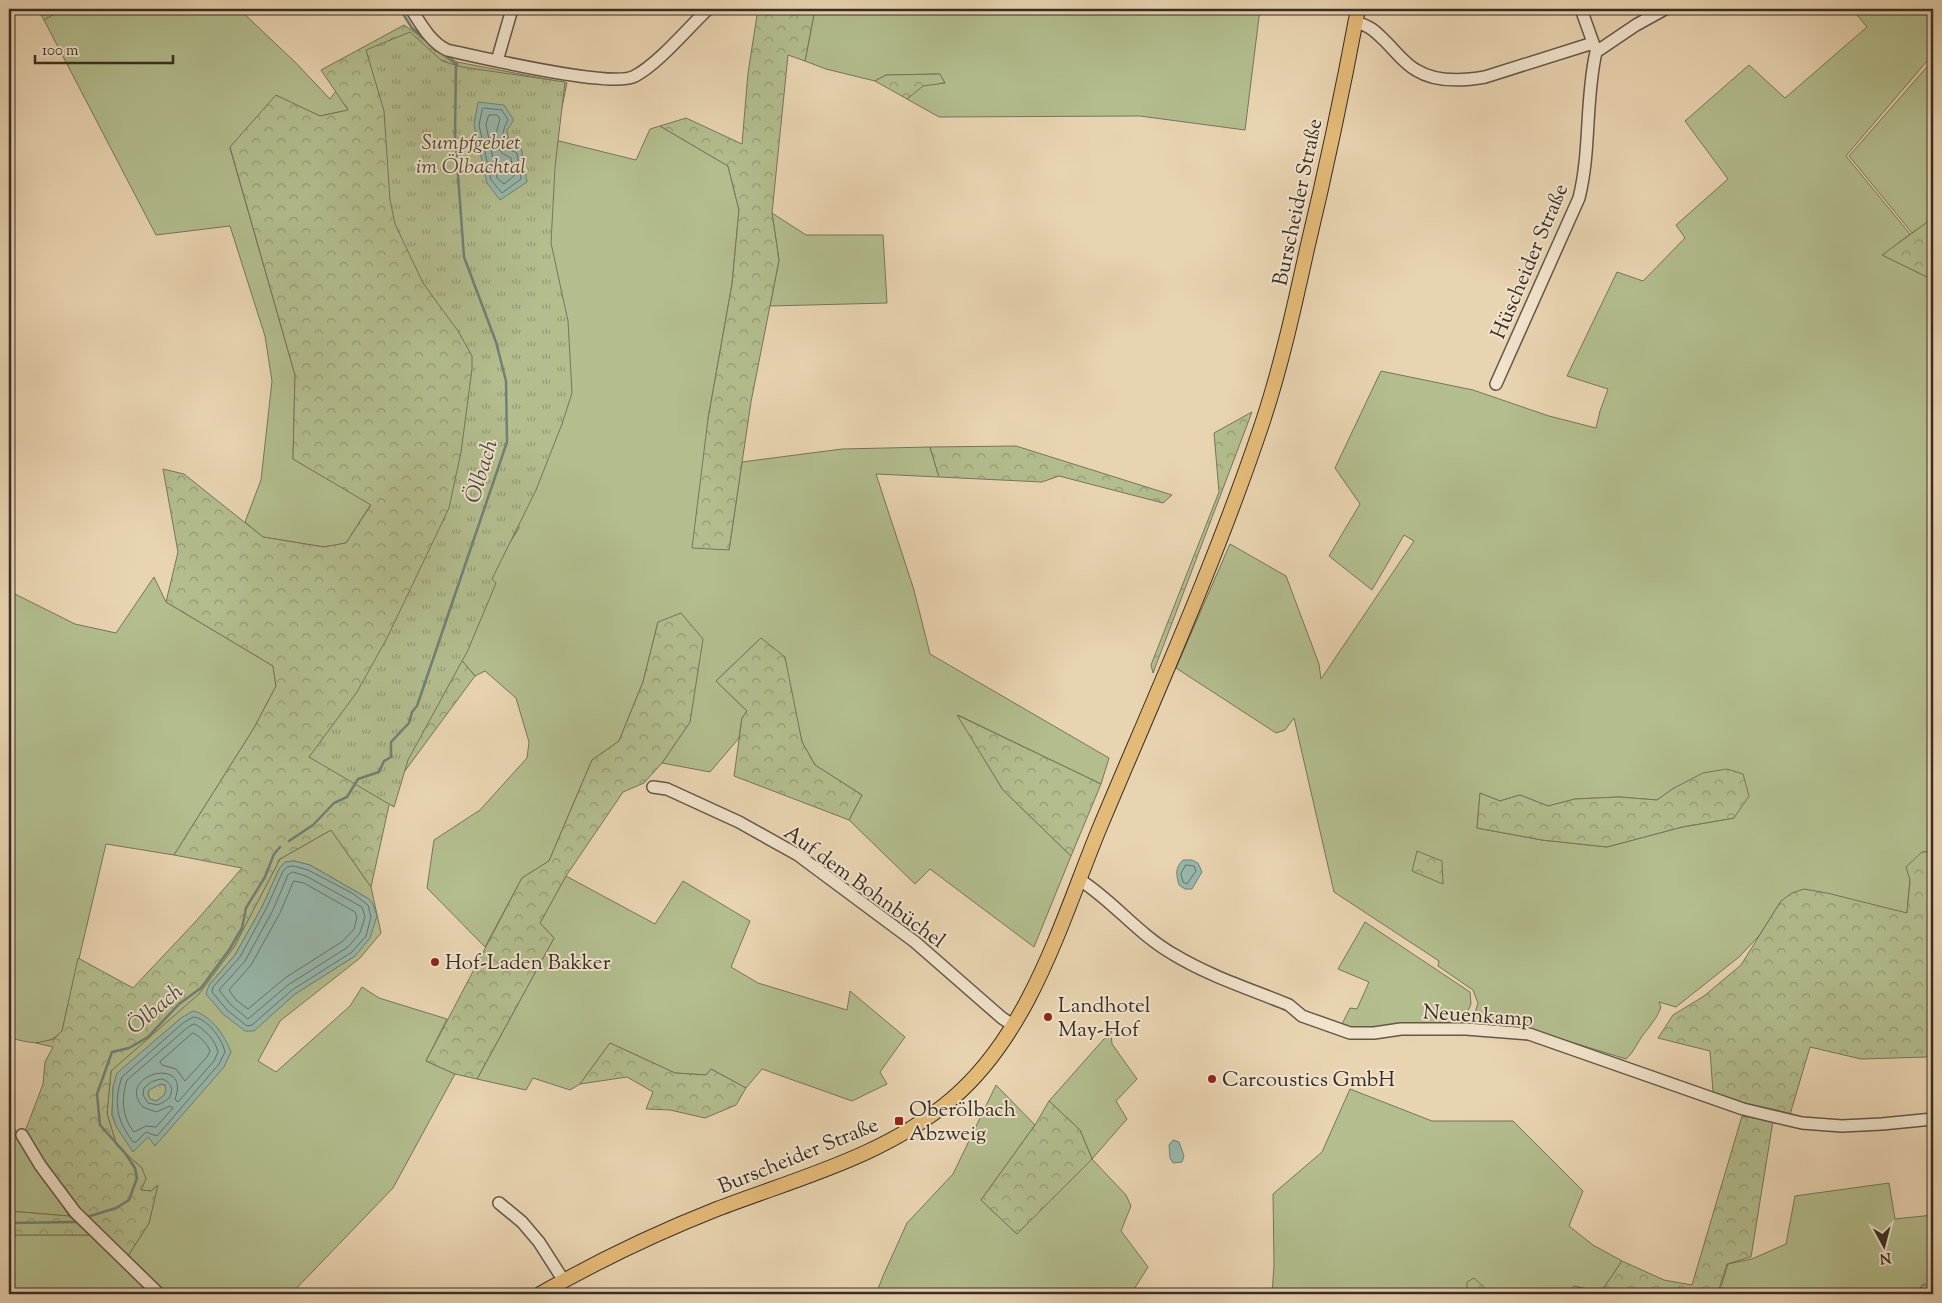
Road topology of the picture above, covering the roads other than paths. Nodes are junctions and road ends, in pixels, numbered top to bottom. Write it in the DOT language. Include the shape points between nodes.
graph roads {
  1 [pos="411,9"];
  2 [pos="512,9"];
  3 [pos="708,9"];
  4 [pos="1581,9"];
  5 [pos="1665,9"];
  6 [pos="1357,16"];
  7 [pos="1594,48"];
  8 [pos="497,61"];
  9 [pos="1496,384"];
  10 [pos="653,787"];
  11 [pos="1080,880"];
  12 [pos="1013,1025"];
  13 [pos="1933,1119"];
  14 [pos="22,1136"];
  15 [pos="499,1203"];
  16 [pos="564,1281"];
  17 [pos="160,1294"];
  18 [pos="540,1294"];
  1 -- 8 [label="street" via="440,47"];
  2 -- 8 [label="street"];
  3 -- 8 [label="street" via="651,64 627,79 599,79"];
  4 -- 7 [label="street"];
  5 -- 7 [label="street"];
  6 -- 7 [label="street" via="1415,70 1450,79 1485,77"];
  6 -- 11 [label="main road, Burscheider Straße" via="1297,296 1268,403 1238,492"];
  7 -- 9 [label="street, Hüscheider Straße" via="1584,174 1579,198"];
  10 -- 12 [label="street, Auf dem Bohnbüchel" via="666,789 739,822 798,854 915,942"];
  11 -- 12 [label="main road, Burscheider Straße" via="1037,980"];
  11 -- 13 [label="street, Neuenkamp" via="1172,954 1289,1006 1302,1016 1350,1033 1466,1029 1529,1034 1743,1109 1802,1123 1842,1126"];
  12 -- 16 [label="main road, Burscheider Straße" via="966,1085 906,1132 845,1162 683,1222"];
  14 -- 17 [label="street" via="75,1212"];
  15 -- 16 [label="street" via="539,1242"];
  16 -- 18 [label="main road, Burscheider Straße"];
}
